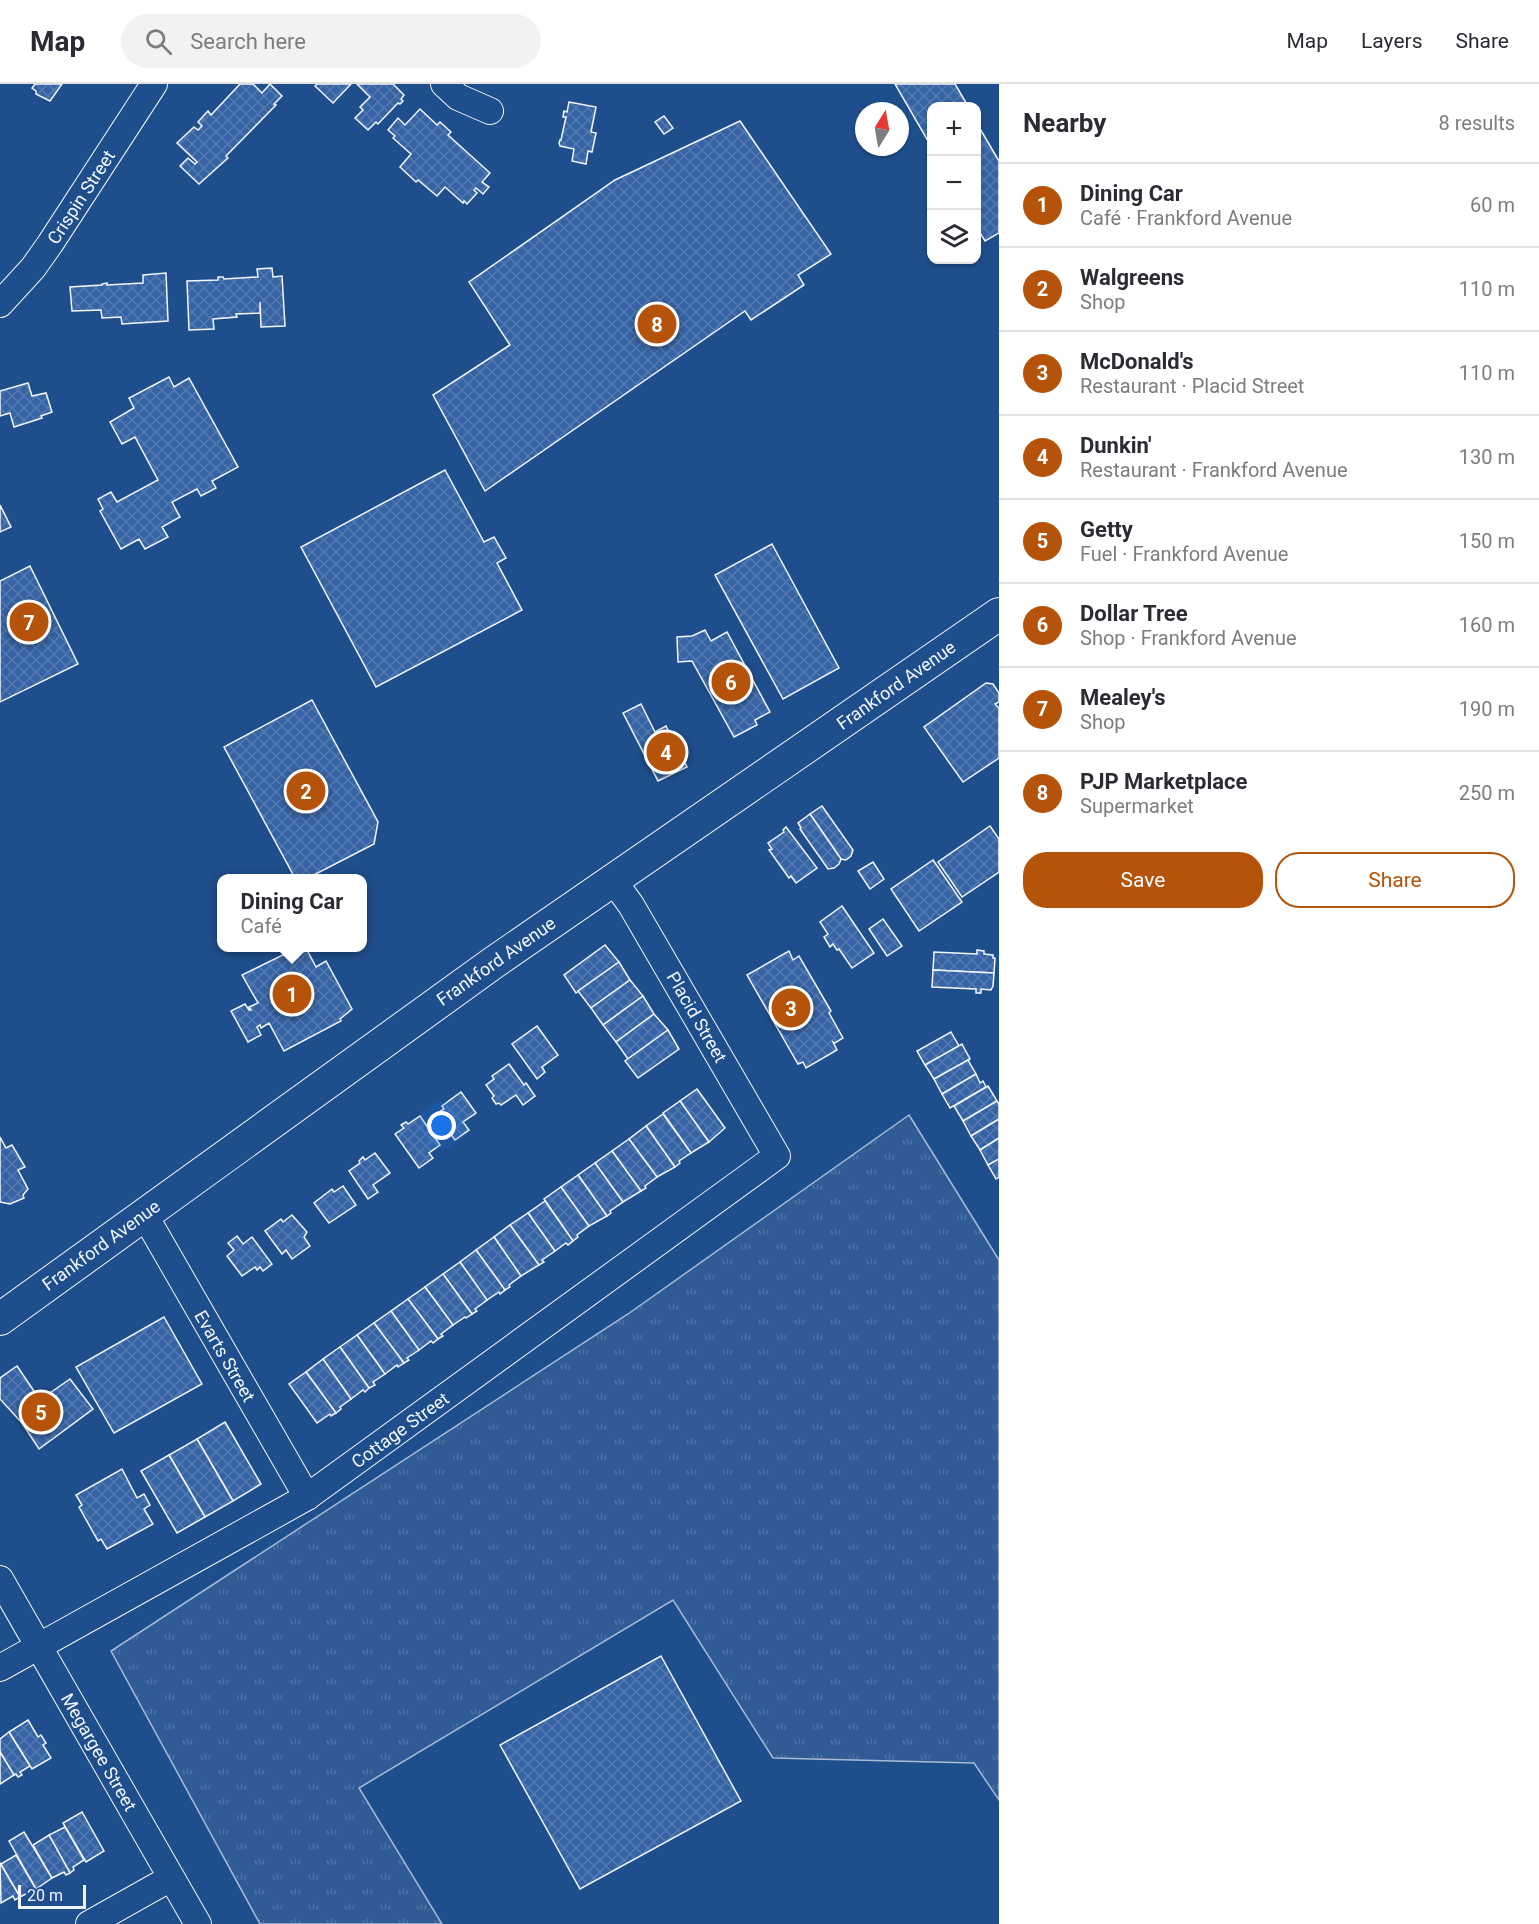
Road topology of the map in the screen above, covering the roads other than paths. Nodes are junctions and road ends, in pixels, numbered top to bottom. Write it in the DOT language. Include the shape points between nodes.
graph roads {
  1 [pos="154,84"];
  2 [pos="444,84"];
  3 [pos="490,111"];
  4 [pos="0,304"];
  5 [pos="996,621"];
  6 [pos="613,880"];
  7 [pos="777,1156"];
  8 [pos="144,1214"];
  9 [pos="0,1319"];
  10 [pos="307,1497"];
  11 [pos="0,1579"];
  12 [pos="38,1646"];
  13 [pos="0,1668"];
  14 [pos="171,1878"];
  15 [pos="89,1924"];
  16 [pos="198,1924"];
  1 -- 4 [label="street, Crispin Street" via="50,244"];
  2 -- 3 [label="street" via="458,97"];
  5 -- 6 [label="main road, Frankford Avenue"];
  6 -- 7 [label="street, Placid Street"];
  6 -- 8 [label="main road, Frankford Avenue" via="408,1022"];
  7 -- 10 [label="street, Cottage Street"];
  8 -- 9 [label="main road, Frankford Avenue"];
  8 -- 10 [label="street, Evarts Street"];
  10 -- 12 [label="street, Cottage Street"];
  11 -- 12 [label="street, Megargee Street"];
  12 -- 13 [label="street, Cottage Street"];
  12 -- 14 [label="street, Megargee Street"];
  14 -- 15 [label="street"];
  14 -- 16 [label="street, Megargee Street"];
}
